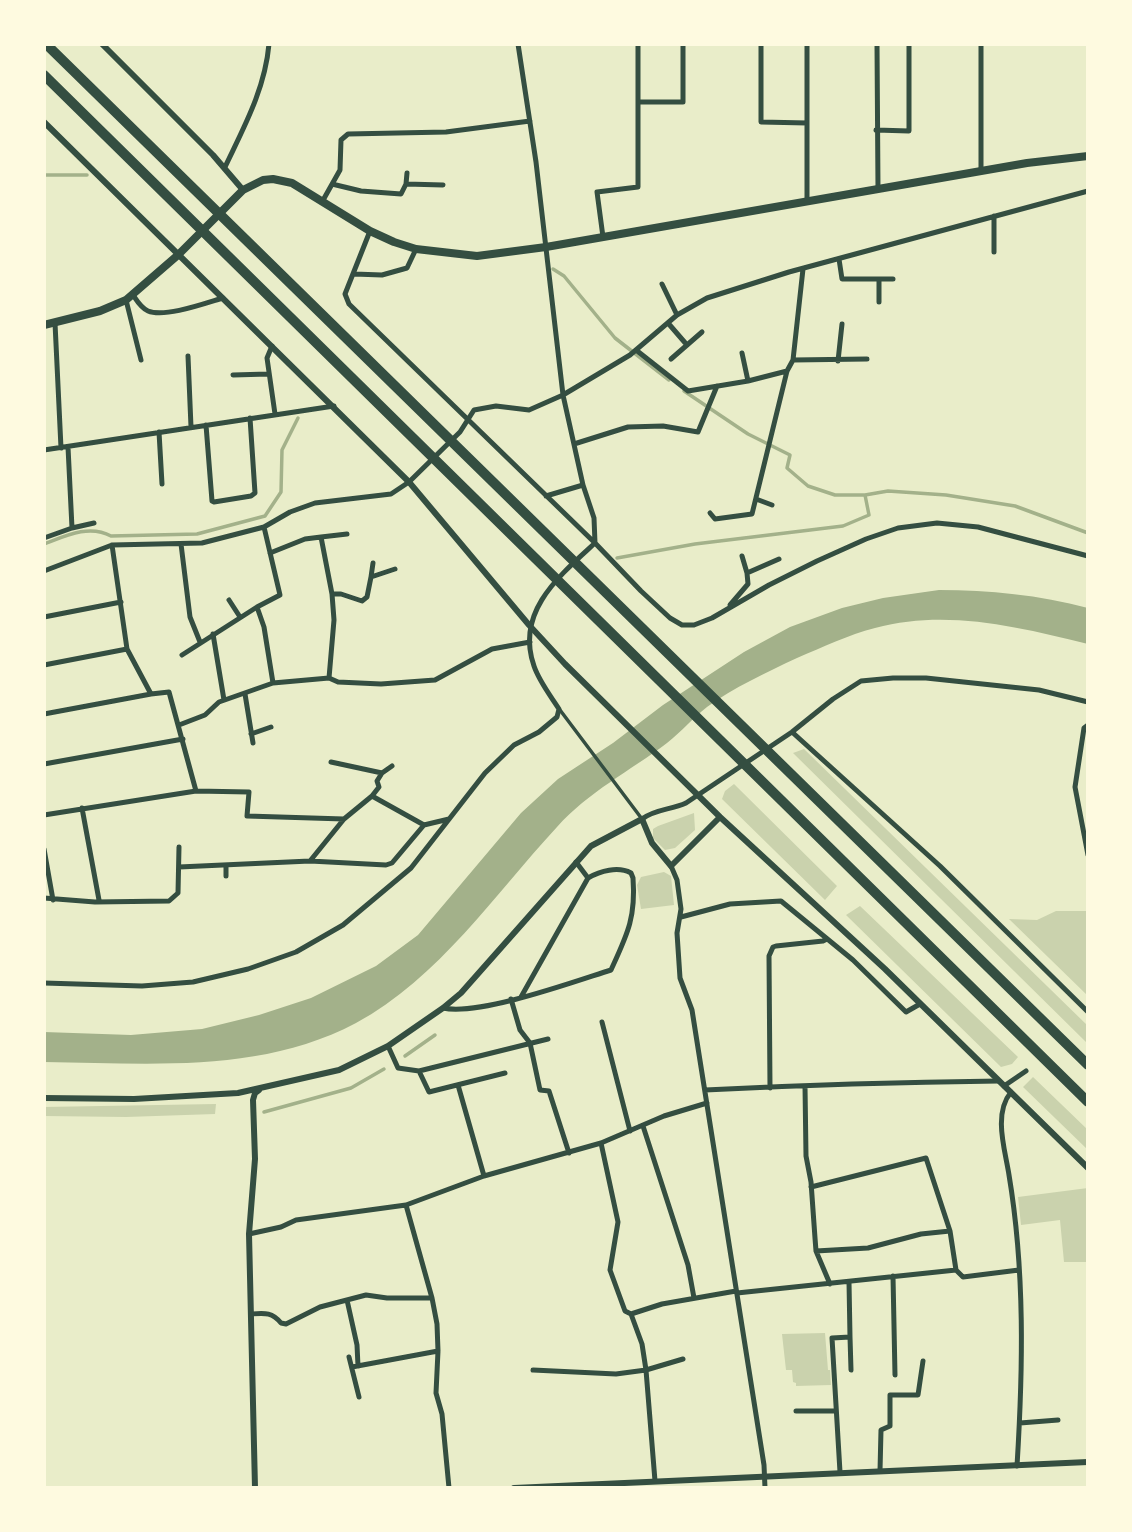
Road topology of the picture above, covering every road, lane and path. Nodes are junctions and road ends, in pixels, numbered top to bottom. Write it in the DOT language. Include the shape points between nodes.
graph roads {
  1 [pos="46,44"];
  2 [pos="102,44"];
  3 [pos="270,44"];
  4 [pos="517,44"];
  5 [pos="638,44"];
  6 [pos="683,44"];
  7 [pos="761,44"];
  8 [pos="807,44"];
  9 [pos="877,44"];
  10 [pos="909,44"];
  11 [pos="981,44"];
  12 [pos="44,75"];
  13 [pos="638,102"];
  14 [pos="530,121"];
  15 [pos="44,122"];
  16 [pos="807,123"];
  17 [pos="876,130"];
  18 [pos="1088,156"];
  19 [pos="225,167"];
  20 [pos="981,171"];
  21 [pos="407,173"];
  22 [pos="332,184"];
  23 [pos="406,184"];
  24 [pos="443,186"];
  25 [pos="878,189"];
  26 [pos="243,191"];
  27 [pos="1088,191"];
  28 [pos="322,202"];
  29 [pos="807,202"];
  30 [pos="994,216"];
  31 [pos="370,231"];
  32 [pos="603,237"];
  33 [pos="547,247"];
  34 [pos="416,249"];
  35 [pos="994,252"];
  36 [pos="178,255"];
  37 [pos="839,259"];
  38 [pos="803,269"];
  39 [pos="354,274"];
  40 [pos="879,279"];
  41 [pos="893,279"];
  42 [pos="662,284"];
  43 [pos="129,297"];
  44 [pos="223,298"];
  45 [pos="879,302"];
  46 [pos="677,315"];
  47 [pos="55,324"];
  48 [pos="668,324"];
  49 [pos="842,324"];
  50 [pos="44,326"];
  51 [pos="702,332"];
  52 [pos="687,345"];
  53 [pos="272,346"];
  54 [pos="636,350"];
  55 [pos="741,353"];
  56 [pos="188,356"];
  57 [pos="671,359"];
  58 [pos="867,359"];
  59 [pos="141,360"];
  60 [pos="793,360"];
  61 [pos="838,361"];
  62 [pos="787,371"];
  63 [pos="188,373"];
  64 [pos="198,373"];
  65 [pos="268,374"];
  66 [pos="233,375"];
  67 [pos="748,382"];
  68 [pos="717,387"];
  69 [pos="563,395"];
  70 [pos="334,406"];
  71 [pos="275,414"];
  72 [pos="250,418"];
  73 [pos="467,420"];
  74 [pos="206,425"];
  75 [pos="191,427"];
  76 [pos="159,432"];
  77 [pos="574,444"];
  78 [pos="61,447"];
  79 [pos="68,447"];
  80 [pos="44,450"];
  81 [pos="410,482"];
  82 [pos="162,484"];
  83 [pos="583,485"];
  84 [pos="546,495"];
  85 [pos="756,499"];
  86 [pos="772,505"];
  87 [pos="710,513"];
  88 [pos="94,523"];
  89 [pos="264,527"];
  90 [pos="72,528"];
  91 [pos="346,534"];
  92 [pos="321,537"];
  93 [pos="44,538"];
  94 [pos="596,543"];
  95 [pos="181,544"];
  96 [pos="112,545"];
  97 [pos="270,553"];
  98 [pos="742,556"];
  99 [pos="1088,556"];
  100 [pos="779,559"];
  101 [pos="373,563"];
  102 [pos="395,569"];
  103 [pos="44,571"];
  104 [pos="747,573"];
  105 [pos="371,577"];
  106 [pos="332,594"];
  107 [pos="229,600"];
  108 [pos="121,602"];
  109 [pos="257,607"];
  110 [pos="725,610"];
  111 [pos="44,617"];
  112 [pos="240,617"];
  113 [pos="529,625"];
  114 [pos="213,634"];
  115 [pos="200,642"];
  116 [pos="530,642"];
  117 [pos="127,649"];
  118 [pos="181,655"];
  119 [pos="44,665"];
  120 [pos="329,678"];
  121 [pos="273,683"];
  122 [pos="151,694"];
  123 [pos="245,694"];
  124 [pos="224,700"];
  125 [pos="1088,702"];
  126 [pos="559,709"];
  127 [pos="44,714"];
  128 [pos="180,725"];
  129 [pos="1088,725"];
  130 [pos="271,727"];
  131 [pos="792,732"];
  132 [pos="251,734"];
  133 [pos="183,739"];
  134 [pos="253,743"];
  135 [pos="331,762"];
  136 [pos="44,764"];
  137 [pos="392,766"];
  138 [pos="382,773"];
  139 [pos="196,791"];
  140 [pos="372,796"];
  141 [pos="82,808"];
  142 [pos="44,814"];
  143 [pos="720,817"];
  144 [pos="344,819"];
  145 [pos="449,819"];
  146 [pos="642,819"];
  147 [pos="424,825"];
  148 [pos="179,846"];
  149 [pos="44,849"];
  150 [pos="1088,855"];
  151 [pos="310,861"];
  152 [pos="576,862"];
  153 [pos="226,865"];
  154 [pos="671,866"];
  155 [pos="179,867"];
  156 [pos="226,876"];
  157 [pos="588,878"];
  158 [pos="44,898"];
  159 [pos="53,900"];
  160 [pos="99,900"];
  161 [pos="681,917"];
  162 [pos="827,939"];
  163 [pos="44,983"];
  164 [pos="521,998"];
  165 [pos="511,999"];
  166 [pos="920,1004"];
  167 [pos="443,1008"];
  168 [pos="1088,1012"];
  169 [pos="602,1022"];
  170 [pos="548,1039"];
  171 [pos="618,1042"];
  172 [pos="530,1043"];
  173 [pos="608,1045"];
  174 [pos="388,1046"];
  175 [pos="1088,1065"];
  176 [pos="419,1071"];
  177 [pos="1026,1071"];
  178 [pos="505,1073"];
  179 [pos="1002,1083"];
  180 [pos="458,1085"];
  181 [pos="805,1086"];
  182 [pos="770,1088"];
  183 [pos="261,1089"];
  184 [pos="705,1090"];
  185 [pos="1011,1092"];
  186 [pos="44,1098"];
  187 [pos="1088,1102"];
  188 [pos="707,1103"];
  189 [pos="643,1126"];
  190 [pos="630,1132"];
  191 [pos="601,1143"];
  192 [pos="569,1153"];
  193 [pos="1088,1168"];
  194 [pos="484,1176"];
  195 [pos="811,1187"];
  196 [pos="406,1205"];
  197 [pos="950,1231"];
  198 [pos="249,1234"];
  199 [pos="816,1251"];
  200 [pos="1019,1269"];
  201 [pos="956,1270"];
  202 [pos="893,1276"];
  203 [pos="849,1282"];
  204 [pos="830,1284"];
  205 [pos="736,1292"];
  206 [pos="432,1298"];
  207 [pos="694,1298"];
  208 [pos="347,1300"];
  209 [pos="251,1314"];
  210 [pos="631,1314"];
  211 [pos="850,1337"];
  212 [pos="438,1351"];
  213 [pos="349,1357"];
  214 [pos="683,1359"];
  215 [pos="923,1361"];
  216 [pos="355,1366"];
  217 [pos="533,1370"];
  218 [pos="646,1370"];
  219 [pos="851,1370"];
  220 [pos="895,1376"];
  221 [pos="359,1398"];
  222 [pos="836,1410"];
  223 [pos="796,1411"];
  224 [pos="1058,1420"];
  225 [pos="1020,1423"];
  226 [pos="1088,1462"];
  227 [pos="1017,1466"];
  228 [pos="880,1471"];
  229 [pos="840,1472"];
  230 [pos="765,1475"];
  231 [pos="655,1481"];
  232 [pos="255,1488"];
  233 [pos="449,1488"];
  234 [pos="514,1488"];
  235 [pos="522,1488"];
  236 [pos="765,1488"];
  1 -- 175 [label="highway"];
  2 -- 19 [label="street"];
  3 -- 19 [label="street" via="255,104"];
  4 -- 14 [label="street"];
  5 -- 13 [label="street"];
  6 -- 13 [label="street" via="683,102"];
  7 -- 16 [label="street" via="761,122"];
  8 -- 16 [label="street"];
  9 -- 17 [label="street"];
  10 -- 17 [label="street" via="909,131"];
  11 -- 20 [label="street"];
  12 -- 187 [label="highway"];
  13 -- 32 [label="street" via="638,187 597,192"];
  14 -- 22 [label="street" via="446,132 348,134 341,140 340,170"];
  14 -- 33 [label="street"];
  15 -- 36 [label="street"];
  16 -- 29 [label="street"];
  17 -- 25 [label="street"];
  18 -- 20 [label="main road"];
  19 -- 26 [label="street"];
  20 -- 25 [label="main road"];
  21 -- 23 [label="street"];
  22 -- 23 [label="street" via="392,194 401,194"];
  22 -- 28 [label="street"];
  23 -- 24 [label="street"];
  25 -- 29 [label="main road"];
  26 -- 28 [label="main road" via="273,179 292,183"];
  26 -- 36 [label="main road"];
  27 -- 30 [label="street"];
  28 -- 31 [label="main road"];
  29 -- 32 [label="main road"];
  30 -- 35 [label="street"];
  30 -- 37 [label="street"];
  31 -- 34 [label="main road"];
  31 -- 39 [label="street"];
  32 -- 33 [label="main road"];
  33 -- 34 [label="main road" via="477,256"];
  33 -- 69 [label="street"];
  34 -- 39 [label="street" via="407,268 382,275"];
  36 -- 43 [label="main road"];
  36 -- 44 [label="street"];
  37 -- 38 [label="street"];
  37 -- 40 [label="street" via="842,279"];
  38 -- 46 [label="street" via="707,298"];
  38 -- 60 [label="street"];
  39 -- 73 [label="street" via="345,294 349,304"];
  40 -- 41 [label="street"];
  40 -- 45 [label="street"];
  42 -- 46 [label="street"];
  43 -- 44 [label="street" via="153,312"];
  43 -- 47 [label="main road"];
  43 -- 59 [label="street"];
  44 -- 53 [label="street"];
  46 -- 48 [label="street"];
  47 -- 50 [label="main road"];
  47 -- 78 [label="street"];
  48 -- 52 [label="street"];
  48 -- 54 [label="street"];
  49 -- 61 [label="street"];
  51 -- 52 [label="street"];
  52 -- 57 [label="street"];
  53 -- 65 [label="street"];
  53 -- 70 [label="street"];
  54 -- 68 [label="street" via="688,391"];
  54 -- 69 [label="street"];
  55 -- 67 [label="street"];
  56 -- 63 [label="street"];
  58 -- 61 [label="street"];
  60 -- 61 [label="street"];
  60 -- 62 [label="street"];
  62 -- 67 [label="street"];
  62 -- 85 [label="street"];
  63 -- 64 [label="street"];
  63 -- 75 [label="street"];
  65 -- 66 [label="street"];
  65 -- 71 [label="street"];
  67 -- 68 [label="street"];
  68 -- 77 [label="street" via="698,432 628,427"];
  69 -- 73 [label="street" via="529,410 496,406 474,410"];
  69 -- 77 [label="street"];
  70 -- 71 [label="street"];
  70 -- 81 [label="street"];
  71 -- 72 [label="street"];
  72 -- 74 [label="street"];
  72 -- 74 [label="street" via="255,493 214,502"];
  73 -- 81 [label="street"];
  73 -- 84 [label="street"];
  74 -- 75 [label="street"];
  75 -- 76 [label="street"];
  76 -- 79 [label="street"];
  76 -- 82 [label="street"];
  77 -- 83 [label="street"];
  78 -- 79 [label="street"];
  78 -- 80 [label="street"];
  79 -- 90 [label="street"];
  81 -- 89 [label="street" via="385,496 306,505"];
  81 -- 113 [label="street"];
  83 -- 84 [label="street"];
  83 -- 94 [label="street" via="594,518"];
  84 -- 94 [label="street"];
  85 -- 86 [label="street"];
  85 -- 87 [label="street" via="752,514 715,520"];
  88 -- 90 [label="street"];
  89 -- 95 [label="street" via="202,544"];
  89 -- 97 [label="street"];
  90 -- 93 [label="street"];
  91 -- 92 [label="street"];
  92 -- 97 [label="street"];
  92 -- 106 [label="street"];
  94 -- 110 [label="street" via="641,591 682,625 694,625"];
  94 -- 113 [label="street" via="558,576"];
  95 -- 96 [label="street"];
  95 -- 115 [label="street" via="190,617"];
  96 -- 103 [label="street"];
  96 -- 108 [label="street"];
  97 -- 109 [label="street" via="280,595"];
  98 -- 104 [label="street"];
  99 -- 110 [label="street" via="978,527 911,526 866,539"];
  100 -- 104 [label="street"];
  101 -- 105 [label="street"];
  102 -- 105 [label="street"];
  104 -- 110 [label="street" via="748,584"];
  105 -- 106 [label="street" via="362,601"];
  106 -- 120 [label="street"];
  107 -- 112 [label="street"];
  108 -- 111 [label="street"];
  108 -- 117 [label="street"];
  109 -- 112 [label="street"];
  109 -- 121 [label="street"];
  112 -- 114 [label="street"];
  113 -- 116 [label="street"];
  113 -- 143 [label="street"];
  114 -- 115 [label="street"];
  114 -- 124 [label="street"];
  115 -- 118 [label="street"];
  116 -- 120 [label="street" via="492,649 435,680 381,684"];
  116 -- 126 [label="street" via="535,668"];
  117 -- 119 [label="street"];
  117 -- 122 [label="street"];
  120 -- 121 [label="street"];
  121 -- 123 [label="street"];
  122 -- 127 [label="street"];
  122 -- 128 [label="street" via="169,692"];
  123 -- 124 [label="street"];
  123 -- 132 [label="street"];
  124 -- 128 [label="street" via="205,715"];
  125 -- 131 [label="street" via="1039,690 926,678 861,681"];
  126 -- 145 [label="street" via="557,718 514,745 485,773"];
  126 -- 146 [label="street"];
  128 -- 133 [label="street"];
  129 -- 150 [label="street" via="1075,787"];
  130 -- 132 [label="street"];
  131 -- 146 [label="street" via="686,803"];
  131 -- 168 [label="street" via="940,866"];
  132 -- 134 [label="street"];
  133 -- 136 [label="street"];
  133 -- 139 [label="street"];
  135 -- 138 [label="street"];
  137 -- 138 [label="street"];
  138 -- 140 [label="street"];
  139 -- 141 [label="street"];
  139 -- 144 [label="street" via="248,792 247,816"];
  140 -- 144 [label="street"];
  140 -- 147 [label="street"];
  141 -- 142 [label="street"];
  141 -- 160 [label="street"];
  143 -- 154 [label="street"];
  143 -- 166 [label="street"];
  144 -- 151 [label="street"];
  145 -- 147 [label="street"];
  145 -- 163 [label="street" via="411,868 343,925 296,952 193,982 142,986"];
  146 -- 152 [label="street" via="591,846"];
  146 -- 154 [label="street" via="652,844"];
  147 -- 151 [label="street" via="386,865"];
  148 -- 155 [label="street"];
  149 -- 159 [label="street"];
  151 -- 153 [label="street"];
  152 -- 157 [label="street"];
  152 -- 167 [label="street"];
  153 -- 155 [label="street"];
  153 -- 156 [label="street"];
  154 -- 161 [label="street"];
  155 -- 160 [label="street" via="178,893 169,901"];
  157 -- 164 [label="street"];
  157 -- 164 [label="street" via="623,869 633,878 634,910 611,970"];
  158 -- 159 [label="street"];
  159 -- 160 [label="street"];
  161 -- 162 [label="street" via="730,904 780,901"];
  161 -- 184 [label="street" via="677,933 680,978 692,1010"];
  162 -- 166 [label="street" via="906,1012"];
  162 -- 182 [label="street" via="776,946 771,951"];
  164 -- 165 [label="street"];
  165 -- 167 [label="street" via="460,1010"];
  165 -- 172 [label="street" via="520,1030"];
  166 -- 179 [label="street"];
  167 -- 174 [label="street"];
  169 -- 173 [label="street"];
  170 -- 172 [label="street"];
  171 -- 173 [label="street"];
  172 -- 176 [label="street"];
  172 -- 192 [label="street" via="540,1090 549,1090"];
  173 -- 190 [label="street"];
  174 -- 176 [label="street" via="398,1068"];
  174 -- 183 [label="street" via="339,1070"];
  176 -- 180 [label="street" via="429,1093"];
  177 -- 179 [label="street"];
  178 -- 180 [label="street"];
  179 -- 181 [label="street"];
  179 -- 185 [label="street"];
  180 -- 194 [label="street"];
  181 -- 182 [label="street"];
  181 -- 195 [label="street"];
  182 -- 184 [label="street"];
  183 -- 186 [label="street" via="134,1098"];
  183 -- 198 [label="street" via="253,1100 255,1159"];
  184 -- 188 [label="street"];
  185 -- 193 [label="street"];
  185 -- 200 [label="street" via="1003,1102 1001,1123"];
  188 -- 189 [label="street"];
  188 -- 205 [label="street"];
  189 -- 190 [label="street"];
  189 -- 207 [label="street" via="688,1265"];
  190 -- 191 [label="street"];
  191 -- 192 [label="street"];
  191 -- 210 [label="street" via="618,1222 610,1270 625,1311"];
  192 -- 194 [label="street"];
  194 -- 196 [label="street"];
  195 -- 197 [label="street" via="926,1158"];
  195 -- 199 [label="street"];
  196 -- 198 [label="street" via="296,1220"];
  196 -- 206 [label="street"];
  197 -- 199 [label="street" via="868,1248"];
  197 -- 201 [label="street"];
  198 -- 209 [label="street"];
  199 -- 204 [label="street"];
  200 -- 201 [label="street" via="963,1277"];
  200 -- 225 [label="street"];
  201 -- 202 [label="street"];
  202 -- 203 [label="street"];
  202 -- 220 [label="street"];
  203 -- 204 [label="street"];
  203 -- 211 [label="street"];
  204 -- 205 [label="street"];
  205 -- 207 [label="street"];
  205 -- 230 [label="street"];
  206 -- 208 [label="street" via="372,1294"];
  206 -- 212 [label="street"];
  207 -- 210 [label="street"];
  208 -- 209 [label="street" via="286,1324 268,1313"];
  208 -- 216 [label="street" via="357,1345"];
  209 -- 232 [label="street"];
  210 -- 218 [label="street"];
  211 -- 219 [label="street"];
  211 -- 222 [label="street" via="832,1338"];
  212 -- 216 [label="street"];
  212 -- 233 [label="street" via="436,1393"];
  213 -- 216 [label="street"];
  214 -- 218 [label="street"];
  215 -- 228 [label="street" via="918,1395 890,1395 890,1426 881,1430"];
  216 -- 221 [label="street"];
  217 -- 218 [label="street" via="615,1374"];
  218 -- 231 [label="street"];
  222 -- 223 [label="street"];
  222 -- 229 [label="street"];
  224 -- 225 [label="street"];
  225 -- 227 [label="street"];
  226 -- 227 [label="street"];
  227 -- 228 [label="street"];
  228 -- 229 [label="street"];
  229 -- 230 [label="street"];
  230 -- 231 [label="street"];
  230 -- 236 [label="street"];
  231 -- 235 [label="street"];
  234 -- 235 [label="street"];
}
